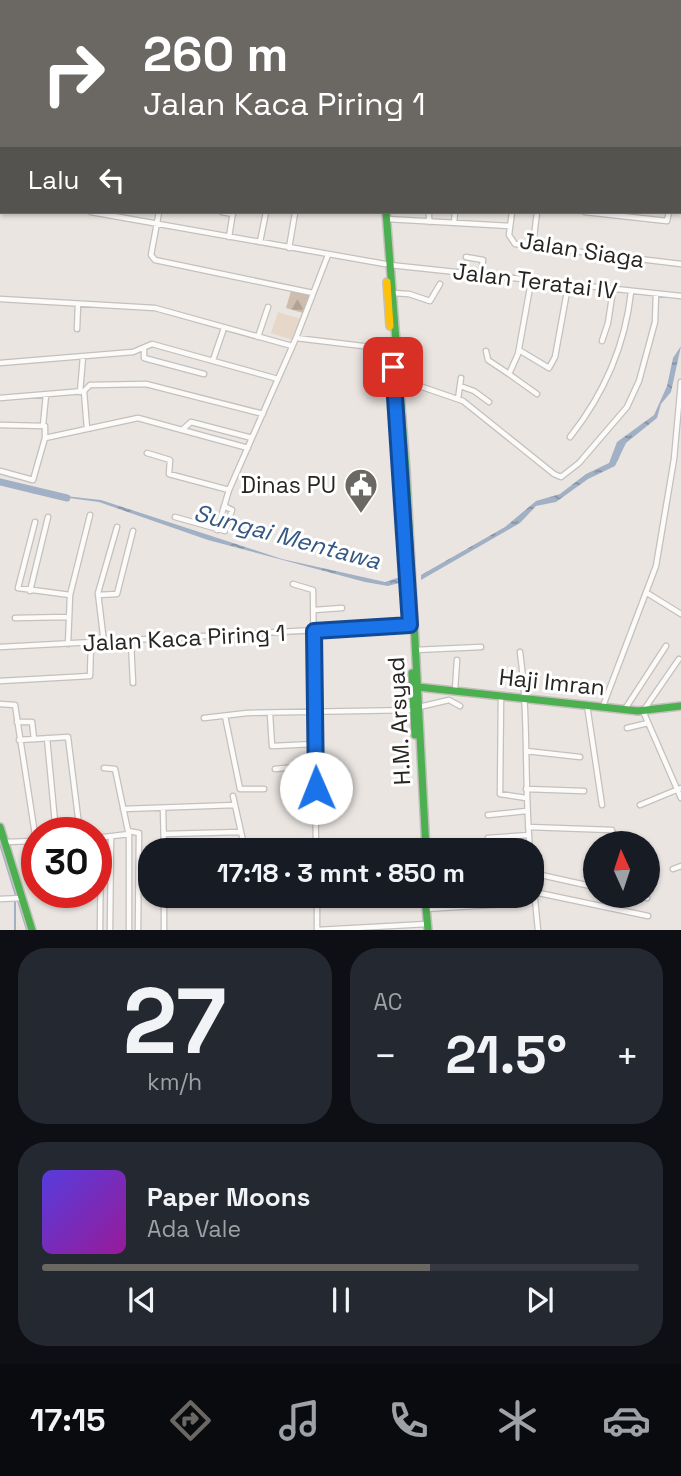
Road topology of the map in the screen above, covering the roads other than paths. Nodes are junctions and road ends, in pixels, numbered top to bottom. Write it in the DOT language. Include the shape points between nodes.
graph roads {
  1 [pos="119,214"];
  2 [pos="159,214"];
  3 [pos="233,214"];
  4 [pos="266,214"];
  5 [pos="295,214"];
  6 [pos="385,214"];
  7 [pos="429,214"];
  8 [pos="455,214"];
  9 [pos="512,214"];
  10 [pos="537,214"];
  11 [pos="610,214"];
  12 [pos="669,214"];
  13 [pos="429,222"];
  14 [pos="454,223"];
  15 [pos="157,224"];
  16 [pos="510,226"];
  17 [pos="229,237"];
  18 [pos="260,242"];
  19 [pos="533,245"];
  20 [pos="289,248"];
  21 [pos="328,255"];
  22 [pos="466,257"];
  23 [pos="388,264"];
  24 [pos="681,264"];
  25 [pos="481,275"];
  26 [pos="531,282"];
  27 [pos="440,284"];
  28 [pos="568,286"];
  29 [pos="613,290"];
  30 [pos="631,292"];
  31 [pos="313,293"];
  32 [pos="392,293"];
  33 [pos="656,294"];
  34 [pos="681,296"];
  35 [pos="0,299"];
  36 [pos="78,304"];
  37 [pos="268,307"];
  38 [pos="224,327"];
  39 [pos="78,329"];
  40 [pos="258,337"];
  41 [pos="296,338"];
  42 [pos="601,341"];
  43 [pos="292,346"];
  44 [pos="145,348"];
  45 [pos="394,350"];
  46 [pos="486,351"];
  47 [pos="519,351"];
  48 [pos="83,357"];
  49 [pos="212,360"];
  50 [pos="0,363"];
  51 [pos="204,374"];
  52 [pos="509,374"];
  53 [pos="461,378"];
  54 [pos="278,379"];
  55 [pos="399,379"];
  56 [pos="681,382"];
  57 [pos="460,386"];
  58 [pos="82,391"];
  59 [pos="537,394"];
  60 [pos="46,395"];
  61 [pos="0,398"];
  62 [pos="458,399"];
  63 [pos="489,402"];
  64 [pos="263,414"];
  65 [pos="0,425"];
  66 [pos="43,425"];
  67 [pos="87,429"];
  68 [pos="182,430"];
  69 [pos="570,437"];
  70 [pos="45,438"];
  71 [pos="252,438"];
  72 [pos="248,448"];
  73 [pos="147,453"];
  74 [pos="0,471"];
  75 [pos="229,489"];
  76 [pos="224,506"];
  77 [pos="90,515"];
  78 [pos="48,517"];
  79 [pos="175,517"];
  80 [pos="35,522"];
  81 [pos="117,527"];
  82 [pos="217,530"];
  83 [pos="133,531"];
  84 [pos="410,578"];
  85 [pos="293,584"];
  86 [pos="30,591"];
  87 [pos="647,593"];
  88 [pos="70,595"];
  89 [pos="99,595"];
  90 [pos="342,608"];
  91 [pos="314,610"];
  92 [pos="681,614"];
  93 [pos="67,617"];
  94 [pos="15,618"];
  95 [pos="410,625"];
  96 [pos="314,631"];
  97 [pos="131,641"];
  98 [pos="91,643"];
  99 [pos="104,643"];
  100 [pos="68,644"];
  101 [pos="666,646"];
  102 [pos="0,647"];
  103 [pos="481,648"];
  104 [pos="415,650"];
  105 [pos="520,652"];
  106 [pos="679,659"];
  107 [pos="457,660"];
  108 [pos="0,681"];
  109 [pos="133,683"];
  110 [pos="418,687"];
  111 [pos="437,689"];
  112 [pos="455,691"];
  113 [pos="501,696"];
  114 [pos="526,699"];
  115 [pos="437,701"];
  116 [pos="0,704"];
  117 [pos="587,705"];
  118 [pos="460,706"];
  119 [pos="681,706"];
  120 [pos="602,707"];
  121 [pos="416,708"];
  122 [pos="625,709"];
  123 [pos="643,711"];
  124 [pos="315,714"];
  125 [pos="271,715"];
  126 [pos="225,716"];
  127 [pos="204,718"];
  128 [pos="17,722"];
  129 [pos="648,723"];
  130 [pos="627,728"];
  131 [pos="47,738"];
  132 [pos="34,739"];
  133 [pos="19,740"];
  134 [pos="315,744"];
  135 [pos="526,751"];
  136 [pos="580,757"];
  137 [pos="315,765"];
  138 [pos="104,768"];
  139 [pos="275,769"];
  140 [pos="264,789"];
  141 [pos="526,789"];
  142 [pos="679,789"];
  143 [pos="584,791"];
  144 [pos="233,796"];
  145 [pos="526,798"];
  146 [pos="681,798"];
  147 [pos="602,804"];
  148 [pos="235,805"];
  149 [pos="640,805"];
  150 [pos="163,808"];
  151 [pos="123,809"];
  152 [pos="526,811"];
  153 [pos="488,815"];
  154 [pos="32,817"];
  155 [pos="54,817"];
  156 [pos="78,817"];
  157 [pos="0,827"];
  158 [pos="528,827"];
  159 [pos="612,831"];
  160 [pos="240,832"];
  161 [pos="129,833"];
  162 [pos="164,834"];
  163 [pos="529,835"];
  164 [pos="112,837"];
  165 [pos="164,838"];
  166 [pos="242,838"];
  167 [pos="316,838"];
  168 [pos="422,838"];
  169 [pos="488,838"];
  170 [pos="529,838"];
  171 [pos="21,841"];
  172 [pos="5,842"];
  173 [pos="681,866"];
  174 [pos="673,869"];
  175 [pos="544,874"];
  176 [pos="583,884"];
  177 [pos="544,894"];
  178 [pos="21,895"];
  179 [pos="21,898"];
  180 [pos="0,899"];
  181 [pos="25,908"];
  182 [pos="100,908"];
  183 [pos="110,908"];
  184 [pos="164,908"];
  185 [pos="317,908"];
  186 [pos="444,908"];
  187 [pos="536,908"];
  188 [pos="428,909"];
  189 [pos="648,916"];
  190 [pos="429,928"];
  191 [pos="377,929"];
  192 [pos="32,930"];
  193 [pos="100,930"];
  194 [pos="110,930"];
  195 [pos="129,930"];
  196 [pos="138,930"];
  197 [pos="164,930"];
  198 [pos="317,930"];
  199 [pos="538,930"];
  1 -- 15 [label="street, Jalan Teratai IV"];
  2 -- 15 [label="street"];
  3 -- 17 [label="street"];
  4 -- 18 [label="street"];
  5 -- 20 [label="street"];
  6 -- 13 [label="street"];
  6 -- 23 [label="street, H.M. Arsyad"];
  7 -- 13 [label="street"];
  8 -- 14 [label="street"];
  9 -- 16 [label="street, Jalan Siaga"];
  10 -- 19 [label="street"];
  11 -- 12 [label="street" via="667,221"];
  13 -- 14 [label="street"];
  14 -- 16 [label="street"];
  15 -- 17 [label="street, Jalan Teratai IV"];
  15 -- 31 [label="street" via="155,260"];
  16 -- 19 [label="street, Jalan Siaga" via="511,242"];
  17 -- 18 [label="street, Jalan Teratai IV"];
  18 -- 20 [label="street, Jalan Teratai IV"];
  19 -- 24 [label="street, Jalan Siaga"];
  20 -- 21 [label="street, Jalan Teratai IV"];
  21 -- 23 [label="street, Jalan Teratai IV"];
  21 -- 31 [label="street"];
  22 -- 25 [label="street" via="483,260"];
  23 -- 25 [label="street, Jalan Teratai IV"];
  23 -- 32 [label="street, H.M. Arsyad"];
  23 -- 45 [label="street, H.M. Arsyad"];
  25 -- 26 [label="street, Jalan Teratai IV"];
  26 -- 28 [label="street, Jalan Teratai IV"];
  26 -- 47 [label="street"];
  27 -- 32 [label="street" via="430,301"];
  28 -- 29 [label="street, Jalan Teratai IV"];
  28 -- 47 [label="street" via="549,368"];
  29 -- 30 [label="street, Jalan Teratai IV"];
  29 -- 42 [label="street"];
  30 -- 33 [label="street, Jalan Teratai IV"];
  30 -- 69 [label="street" via="625,332 608,376"];
  31 -- 41 [label="street"];
  32 -- 45 [label="street, H.M. Arsyad"];
  33 -- 34 [label="street, Jalan Teratai IV"];
  33 -- 62 [label="street" via="639,381 627,407 561,477"];
  35 -- 36 [label="street"];
  36 -- 38 [label="street" via="155,308"];
  36 -- 39 [label="street"];
  37 -- 40 [label="street"];
  38 -- 40 [label="street"];
  38 -- 49 [label="street"];
  40 -- 43 [label="street"];
  41 -- 43 [label="street"];
  41 -- 45 [label="street"];
  43 -- 54 [label="street"];
  44 -- 48 [label="street"];
  44 -- 49 [label="street" via="156,345"];
  44 -- 51 [label="street" via="144,358"];
  45 -- 55 [label="street, H.M. Arsyad"];
  45 -- 84 [label="street, H.M. Arsyad"];
  46 -- 52 [label="street" via="488,359"];
  47 -- 52 [label="street"];
  48 -- 50 [label="street"];
  48 -- 58 [label="street"];
  49 -- 54 [label="street"];
  52 -- 59 [label="street"];
  53 -- 57 [label="street"];
  54 -- 64 [label="street"];
  55 -- 62 [label="street"];
  55 -- 84 [label="street, H.M. Arsyad"];
  56 -- 87 [label="street" via="664,528"];
  57 -- 62 [label="street"];
  57 -- 63 [label="street"];
  58 -- 60 [label="street"];
  58 -- 64 [label="street" via="90,385 142,383"];
  58 -- 67 [label="street"];
  60 -- 61 [label="street"];
  60 -- 66 [label="street"];
  64 -- 71 [label="street"];
  65 -- 66 [label="street"];
  66 -- 70 [label="street"];
  67 -- 68 [label="street" via="138,418"];
  67 -- 70 [label="street"];
  68 -- 71 [label="street" via="191,422"];
  68 -- 72 [label="street"];
  70 -- 74 [label="street" via="33,480"];
  71 -- 72 [label="street"];
  72 -- 75 [label="street"];
  73 -- 75 [label="street" via="170,460 169,474"];
  75 -- 76 [label="street"];
  76 -- 82 [label="street"];
  76 -- 82 [label="street" via="232,510 226,530"];
  77 -- 88 [label="street"];
  78 -- 86 [label="street"];
  79 -- 82 [label="street"];
  80 -- 86 [label="street" via="18,586"];
  81 -- 89 [label="street"];
  83 -- 89 [label="street" via="117,594"];
  84 -- 95 [label="street, H.M. Arsyad"];
  84 -- 104 [label="street, H.M. Arsyad"];
  85 -- 91 [label="street" via="312,589"];
  86 -- 88 [label="street"];
  87 -- 92 [label="street"];
  87 -- 120 [label="street"];
  88 -- 93 [label="street"];
  89 -- 99 [label="street"];
  90 -- 91 [label="street"];
  91 -- 96 [label="street"];
  93 -- 94 [label="street"];
  93 -- 100 [label="street"];
  95 -- 96 [label="street, Jalan Kaca Piring 1"];
  95 -- 121 [label="street, H.M. Arsyad"];
  96 -- 97 [label="street, Jalan Kaca Piring 1"];
  96 -- 124 [label="street"];
  97 -- 99 [label="street, Jalan Kaca Piring 1"];
  97 -- 109 [label="street"];
  98 -- 99 [label="street, Jalan Kaca Piring 1"];
  98 -- 100 [label="street, Jalan Kaca Piring 1"];
  98 -- 108 [label="street" via="90,676"];
  100 -- 102 [label="street, Jalan Kaca Piring 1"];
  101 -- 122 [label="street"];
  103 -- 104 [label="street"];
  104 -- 110 [label="street, H.M. Arsyad"];
  105 -- 114 [label="street"];
  106 -- 123 [label="street"];
  107 -- 112 [label="street"];
  110 -- 111 [label="street, Haji Imran"];
  110 -- 121 [label="street, H.M. Arsyad"];
  111 -- 112 [label="street, Haji Imran"];
  111 -- 115 [label="street"];
  112 -- 113 [label="street, Haji Imran"];
  113 -- 114 [label="street, Haji Imran"];
  113 -- 145 [label="street" via="500,795"];
  114 -- 117 [label="street, Haji Imran"];
  114 -- 135 [label="street"];
  115 -- 118 [label="street" via="449,700"];
  115 -- 121 [label="street"];
  116 -- 128 [label="street" via="14,703"];
  117 -- 120 [label="street, Haji Imran"];
  117 -- 147 [label="street"];
  119 -- 123 [label="street, Haji Imran"];
  120 -- 122 [label="street, Haji Imran"];
  121 -- 124 [label="street"];
  121 -- 168 [label="street, H.M. Arsyad"];
  122 -- 123 [label="street, Haji Imran"];
  123 -- 129 [label="street"];
  124 -- 125 [label="street"];
  124 -- 134 [label="street"];
  125 -- 126 [label="street"];
  125 -- 134 [label="street" via="272,746"];
  126 -- 127 [label="street"];
  126 -- 140 [label="street" via="240,789"];
  128 -- 132 [label="street" via="32,722"];
  128 -- 133 [label="street"];
  129 -- 130 [label="street"];
  129 -- 142 [label="street"];
  131 -- 132 [label="street"];
  131 -- 155 [label="street"];
  131 -- 156 [label="street" via="68,737"];
  132 -- 133 [label="street"];
  133 -- 154 [label="street"];
  134 -- 137 [label="street"];
  135 -- 136 [label="street"];
  135 -- 141 [label="street"];
  137 -- 139 [label="street"];
  137 -- 167 [label="street"];
  138 -- 151 [label="street" via="115,769"];
  141 -- 143 [label="street"];
  141 -- 145 [label="street"];
  142 -- 146 [label="street"];
  142 -- 149 [label="street"];
  144 -- 148 [label="street"];
  145 -- 152 [label="street"];
  148 -- 150 [label="street"];
  148 -- 160 [label="street"];
  150 -- 151 [label="street"];
  150 -- 162 [label="street"];
  151 -- 161 [label="street"];
  152 -- 153 [label="street"];
  152 -- 158 [label="street"];
  157 -- 172 [label="street"];
  158 -- 159 [label="street"];
  158 -- 163 [label="street"];
  160 -- 162 [label="street"];
  160 -- 166 [label="street"];
  161 -- 164 [label="street"];
  161 -- 195 [label="street"];
  161 -- 196 [label="street" via="139,835"];
  162 -- 165 [label="street"];
  163 -- 169 [label="street"];
  163 -- 170 [label="street"];
  171 -- 172 [label="street"];
  172 -- 178 [label="street"];
  173 -- 174 [label="street"];
  175 -- 176 [label="street"];
  177 -- 189 [label="street"];
  179 -- 180 [label="street"];
  181 -- 192 [label="street"];
  182 -- 193 [label="street"];
  183 -- 194 [label="street"];
  184 -- 197 [label="street"];
  185 -- 198 [label="street"];
  186 -- 188 [label="street"];
  187 -- 199 [label="street"];
  188 -- 190 [label="street"];
  190 -- 191 [label="street"];
  191 -- 198 [label="street"];
}
